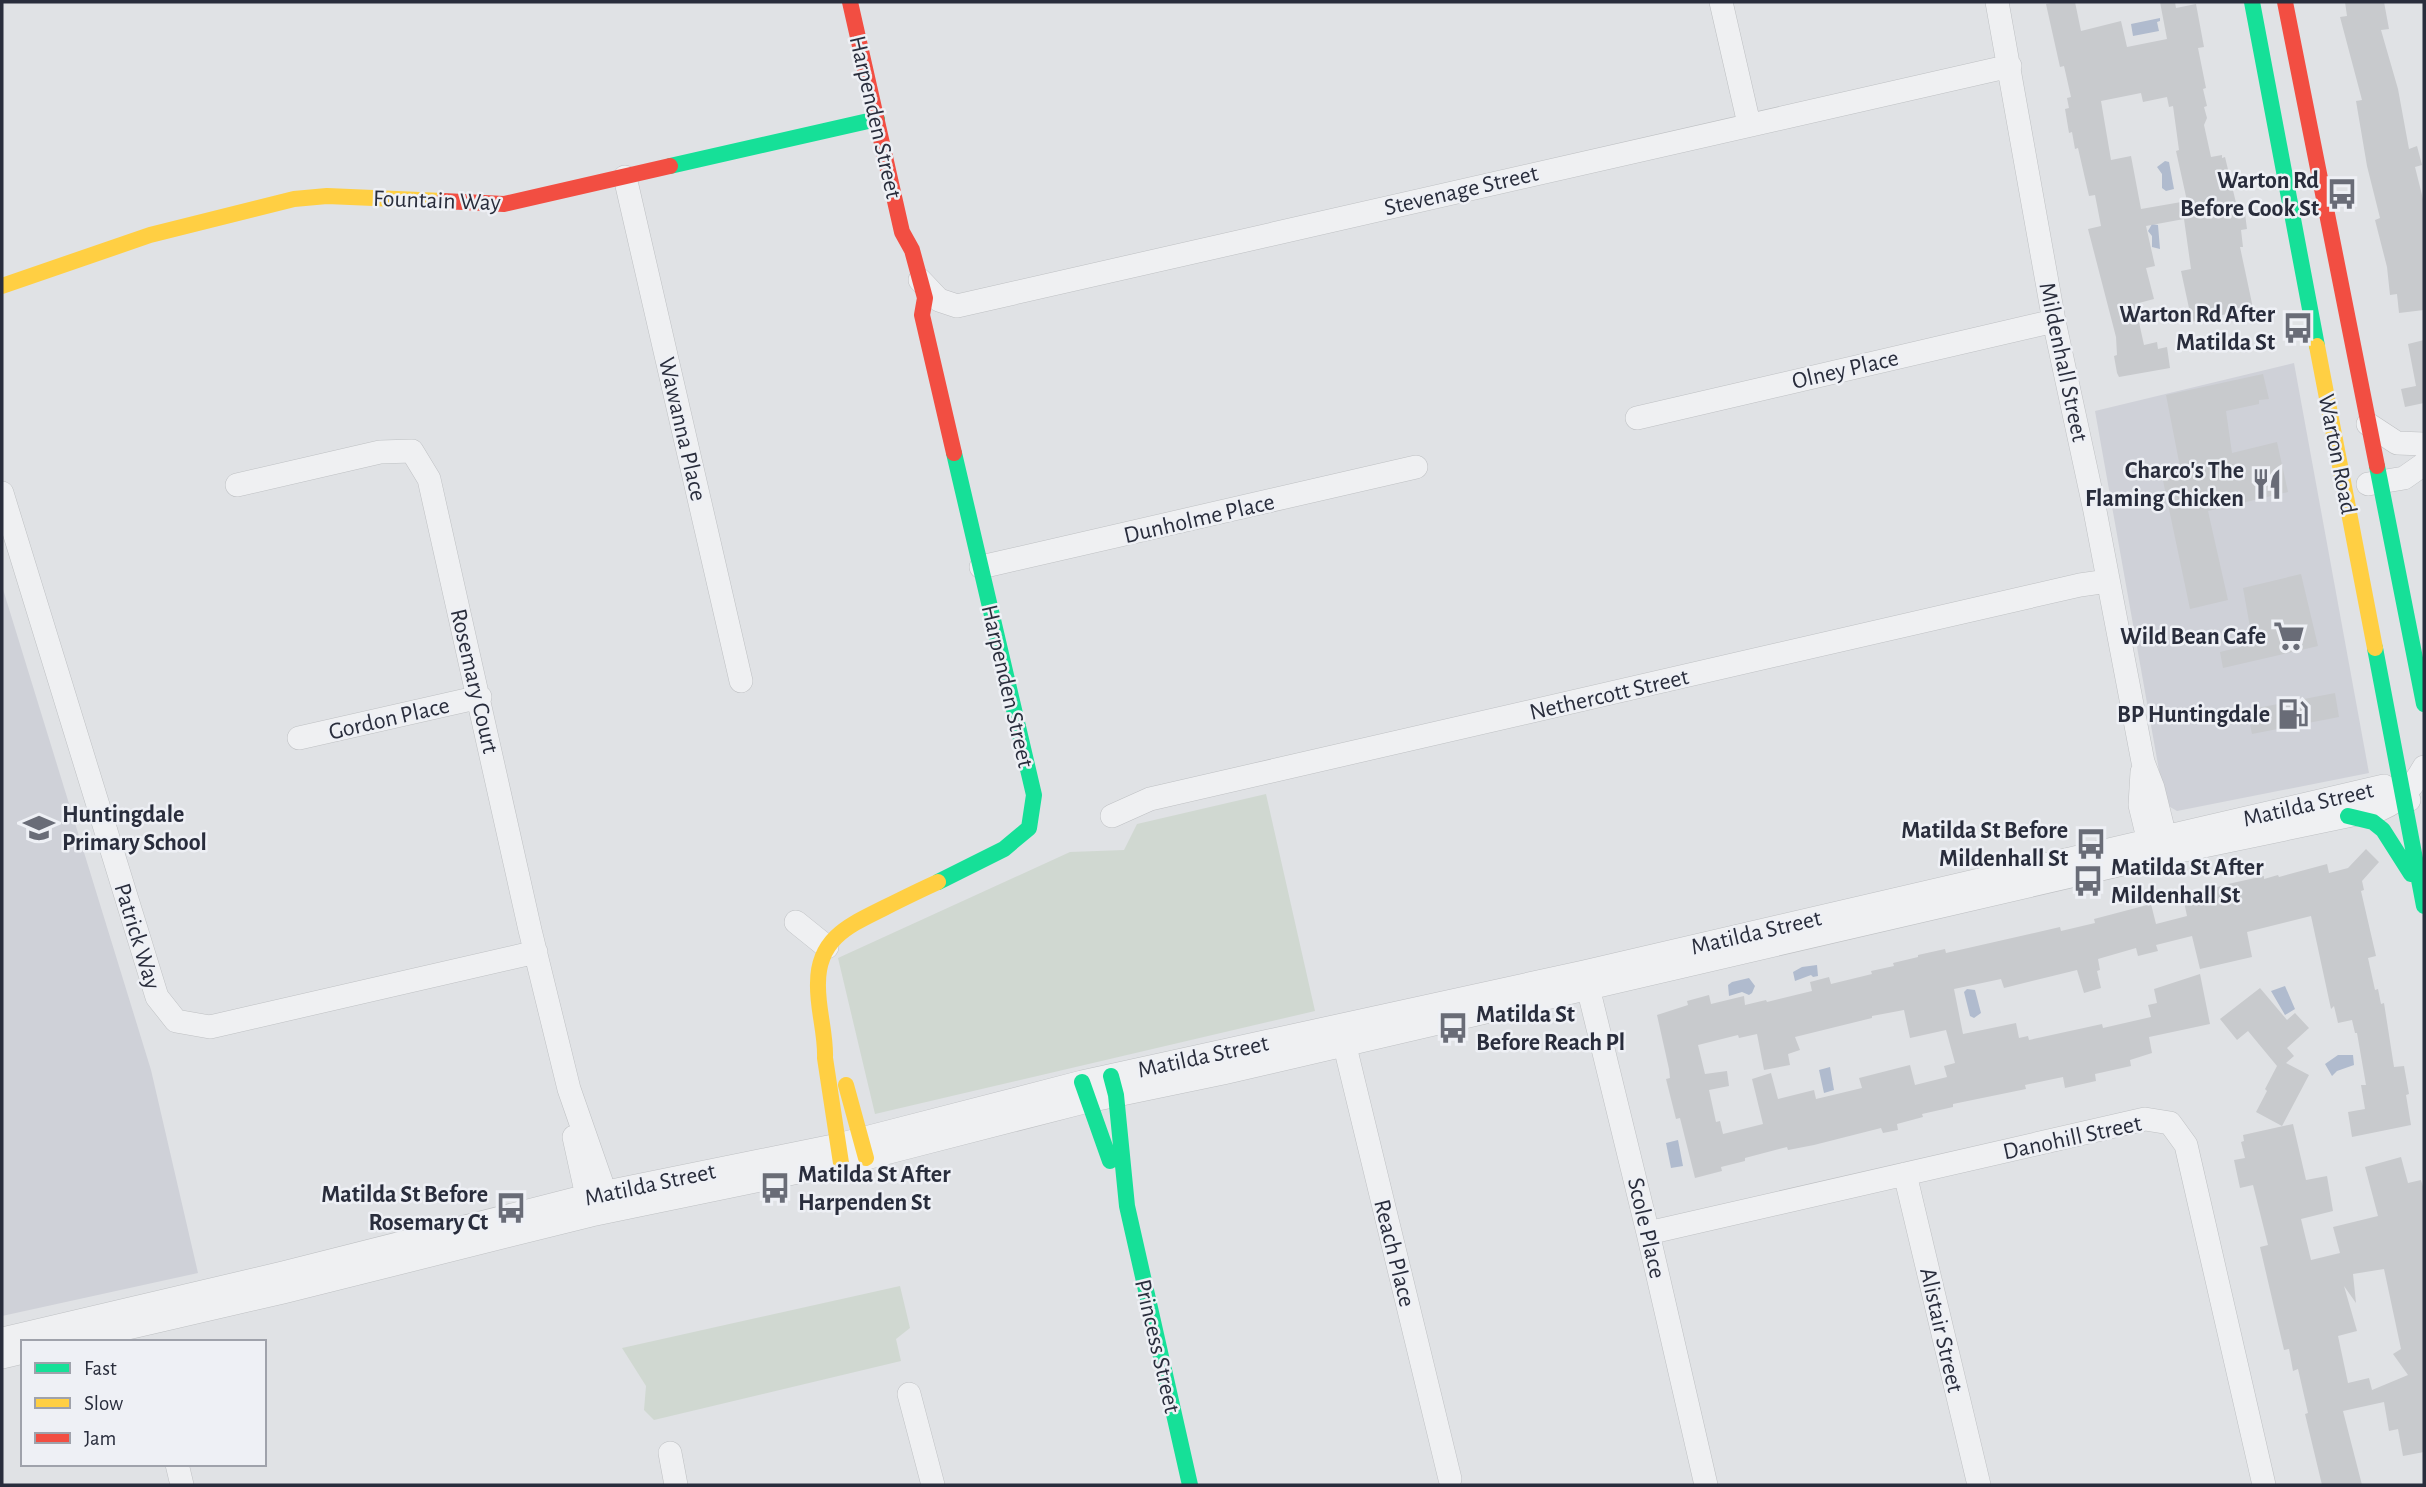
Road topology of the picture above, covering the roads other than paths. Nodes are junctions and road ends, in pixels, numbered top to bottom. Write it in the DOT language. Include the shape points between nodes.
graph roads {
  1 [pos="850,2"];
  2 [pos="1721,2"];
  3 [pos="1997,2"];
  4 [pos="2252,2"];
  5 [pos="2285,2"];
  6 [pos="2010,65"];
  7 [pos="877,120"];
  8 [pos="1749,124"];
  9 [pos="625,177"];
  10 [pos="902,232"];
  11 [pos="920,280"];
  12 [pos="2,286"];
  13 [pos="922,315"];
  14 [pos="2054,321"];
  15 [pos="2344,393"];
  16 [pos="1637,418"];
  17 [pos="2368,424"];
  18 [pos="2424,444"];
  19 [pos="2424,464"];
  20 [pos="1416,467"];
  21 [pos="2380,483"];
  22 [pos="237,485"];
  23 [pos="2344,488"];
  24 [pos="2,493"];
  25 [pos="2371,529"];
  26 [pos="981,567"];
  27 [pos="2108,581"];
  28 [pos="741,681"];
  29 [pos="480,697"];
  30 [pos="2424,704"];
  31 [pos="299,738"];
  32 [pos="2424,767"];
  33 [pos="2404,795"];
  34 [pos="1112,816"];
  35 [pos="2348,816"];
  36 [pos="2424,818"];
  37 [pos="2159,846"];
  38 [pos="2421,889"];
  39 [pos="2424,906"];
  40 [pos="796,922"];
  41 [pos="827,947"];
  42 [pos="536,952"];
  43 [pos="1586,981"];
  44 [pos="1342,1036"];
  45 [pos="827,1041"];
  46 [pos="1113,1086"];
  47 [pos="1085,1092"];
  48 [pos="864,1149"];
  49 [pos="840,1154"];
  50 [pos="1905,1174"];
  51 [pos="598,1204"];
  52 [pos="1127,1206"];
  53 [pos="1648,1233"];
  54 [pos="142,1324"];
  55 [pos="2,1339"];
  56 [pos="75,1340"];
  57 [pos="21,1352"];
  58 [pos="2,1357"];
  59 [pos="909,1394"];
  60 [pos="670,1453"];
  61 [pos="177,1466"];
  62 [pos="1450,1479"];
  63 [pos="182,1485"];
  64 [pos="677,1485"];
  65 [pos="933,1485"];
  66 [pos="1190,1485"];
  67 [pos="1706,1485"];
  68 [pos="1979,1485"];
  69 [pos="2264,1485"];
  1 -- 7 [label="street, Harpenden Street"];
  2 -- 8 [label="street"];
  3 -- 6 [label="street, Mildenhall Street"];
  4 -- 15 [label="street, Warton Road"];
  5 -- 15 [label="street, Warton Road"];
  6 -- 8 [label="street, Stevenage Street"];
  6 -- 14 [label="street, Mildenhall Street"];
  7 -- 9 [label="street, Fountain Way"];
  7 -- 10 [label="street, Harpenden Street"];
  8 -- 11 [label="street, Stevenage Street" via="957,306 939,300"];
  9 -- 12 [label="street, Fountain Way" via="504,204 327,196 294,199 150,235"];
  9 -- 28 [label="street, Wawanna Place"];
  10 -- 11 [label="street, Harpenden Street"];
  10 -- 13 [label="street, Harpenden Street" via="899,252 911,303"];
  11 -- 13 [label="street, Harpenden Street" via="925,298"];
  13 -- 26 [label="street, Harpenden Street"];
  14 -- 16 [label="street, Olney Place"];
  14 -- 27 [label="street, Mildenhall Street"];
  15 -- 17 [label="street, Warton Road"];
  15 -- 23 [label="street, Warton Road"];
  17 -- 18 [label="street" via="2397,443"];
  17 -- 21 [label="street, Warton Road"];
  19 -- 21 [label="street" via="2404,478"];
  20 -- 26 [label="street, Dunholme Place"];
  21 -- 23 [label="street"];
  21 -- 25 [label="street, Warton Road"];
  22 -- 29 [label="street, Rosemary Court" via="380,452 412,451 429,479"];
  23 -- 25 [label="street, Warton Road"];
  24 -- 42 [label="street, Patrick Way" via="157,997 176,1021 210,1027"];
  25 -- 30 [label="street, Warton Road"];
  25 -- 33 [label="street, Warton Road"];
  26 -- 41 [label="street, Harpenden Street" via="1034,795 1029,828 1004,849 847,926"];
  27 -- 34 [label="street, Nethercott Street" via="1150,799"];
  27 -- 37 [label="street, Mildenhall Street" via="2143,762 2140,805"];
  29 -- 31 [label="street, Gordon Place"];
  29 -- 42 [label="street, Rosemary Court"];
  32 -- 33 [label="street, Matilda Street"];
  33 -- 35 [label="street, Matilda Street" via="2381,809"];
  33 -- 36 [label="street, Matilda Street"];
  33 -- 37 [label="street, Matilda Street" via="2384,786"];
  33 -- 38 [label="street, Warton Road"];
  35 -- 37 [label="street, Matilda Street"];
  35 -- 38 [label="street" via="2373,822 2383,830"];
  37 -- 43 [label="street, Matilda Street"];
  38 -- 39 [label="street, Warton Road"];
  40 -- 41 [label="street"];
  41 -- 45 [label="street" via="819,970 818,998"];
  42 -- 51 [label="street, Rosemary Court" via="569,1089 575,1145"];
  43 -- 44 [label="street, Matilda Street"];
  43 -- 53 [label="street, Scole Place"];
  44 -- 46 [label="street, Matilda Street"];
  44 -- 62 [label="street, Reach Place"];
  45 -- 48 [label="street" via="837,1055"];
  45 -- 49 [label="street" via="825,1058"];
  46 -- 47 [label="street, Matilda Street"];
  46 -- 52 [label="street, Princess Street"];
  47 -- 48 [label="street, Matilda Street"];
  47 -- 52 [label="street, Princess Street"];
  48 -- 49 [label="street, Matilda Street"];
  49 -- 51 [label="street, Matilda Street"];
  50 -- 53 [label="street, Danohill Street"];
  50 -- 68 [label="street, Alistair Street"];
  50 -- 69 [label="street, Danohill Street" via="2145,1119 2170,1123 2186,1145"];
  51 -- 54 [label="street, Matilda Street" via="283,1292"];
  52 -- 66 [label="street, Princess Street"];
  53 -- 67 [label="street, Scole Place"];
  54 -- 55 [label="street, Matilda Street"];
  54 -- 56 [label="street, Matilda Street"];
  57 -- 58 [label="street"];
  59 -- 65 [label="street"];
  60 -- 64 [label="street"];
  61 -- 63 [label="street"];
}
